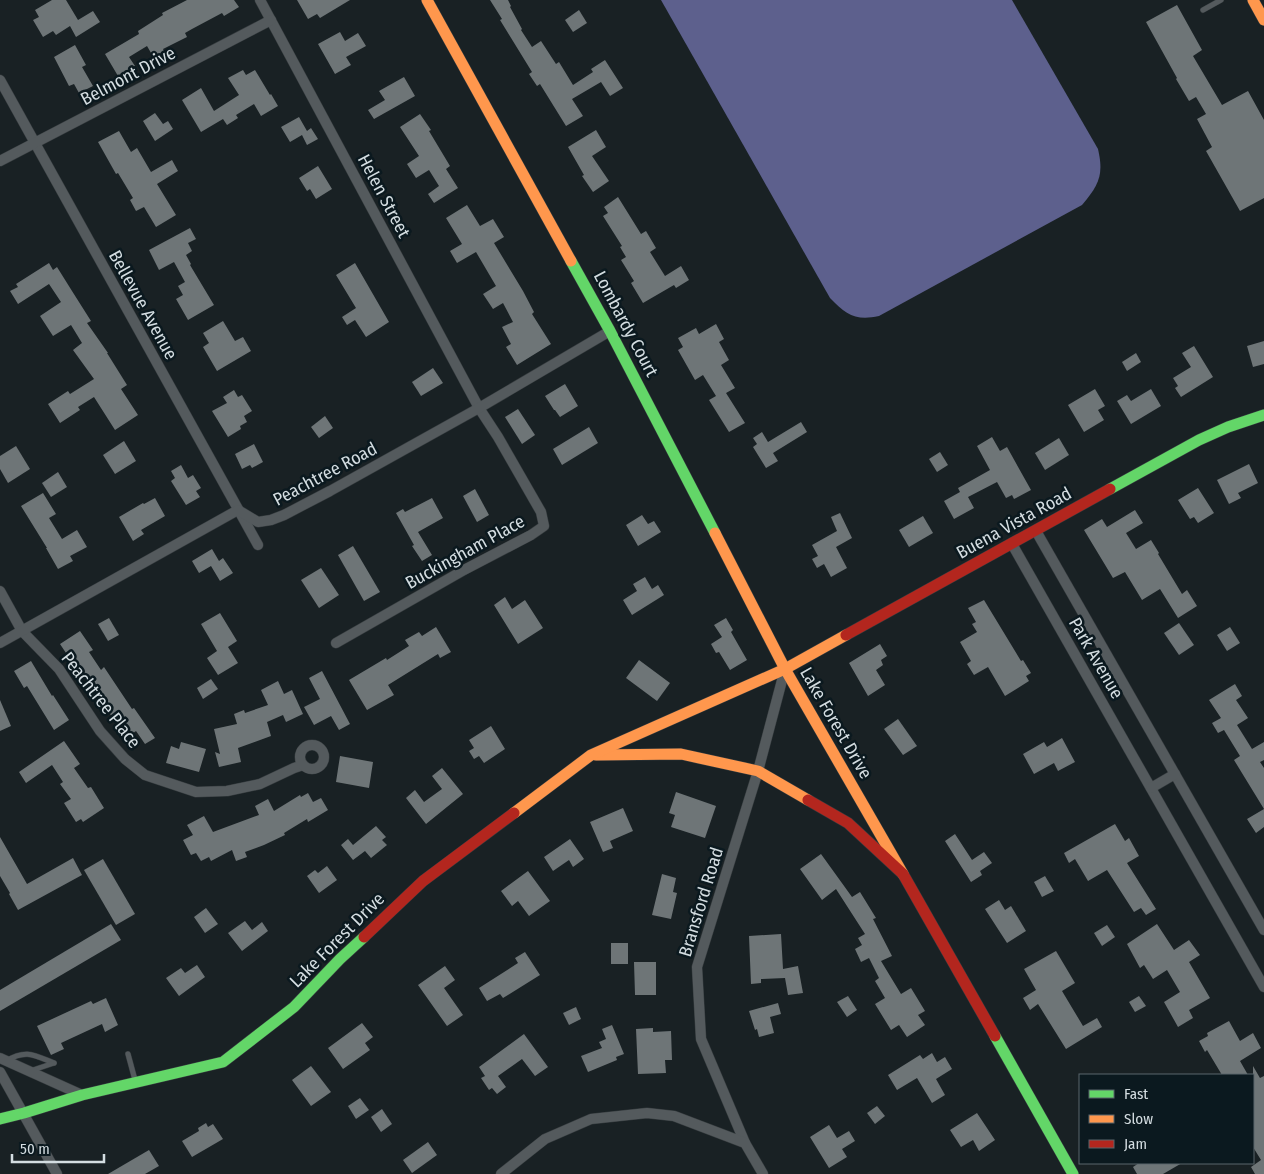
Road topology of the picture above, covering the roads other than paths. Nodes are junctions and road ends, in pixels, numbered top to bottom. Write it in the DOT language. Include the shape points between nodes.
graph roads {
  1 [pos="260,0"];
  2 [pos="427,0"];
  3 [pos="1221,0"];
  4 [pos="1253,0"];
  5 [pos="1203,10"];
  6 [pos="271,20"];
  7 [pos="1264,20"];
  8 [pos="0,80"];
  9 [pos="35,143"];
  10 [pos="0,161"];
  11 [pos="610,331"];
  12 [pos="479,408"];
  13 [pos="1264,415"];
  14 [pos="238,510"];
  15 [pos="1036,531"];
  16 [pos="1012,544"];
  17 [pos="258,545"];
  18 [pos="0,591"];
  19 [pos="22,631"];
  20 [pos="0,643"];
  21 [pos="336,643"];
  22 [pos="785,669"];
  23 [pos="591,755"];
  24 [pos="302,765"];
  25 [pos="758,771"];
  26 [pos="1175,774"];
  27 [pos="1151,788"];
  28 [pos="903,874"];
  29 [pos="1264,930"];
  30 [pos="1264,987"];
  31 [pos="128,1054"];
  32 [pos="3,1059"];
  33 [pos="30,1071"];
  34 [pos="0,1072"];
  35 [pos="136,1082"];
  36 [pos="82,1095"];
  37 [pos="24,1113"];
  38 [pos="0,1119"];
  39 [pos="745,1142"];
  40 [pos="57,1174"];
  41 [pos="501,1174"];
  42 [pos="763,1174"];
  43 [pos="1073,1174"];
  1 -- 6 [label="street, Helen Street"];
  2 -- 11 [label="street, Lombardy Court"];
  3 -- 5 [label="lane"];
  4 -- 7 [label="street"];
  6 -- 9 [label="street, Belmont Drive"];
  6 -- 12 [label="street, Helen Street"];
  8 -- 9 [label="street, Bellevue Avenue"];
  9 -- 10 [label="street, Belmont Drive"];
  9 -- 14 [label="street, Bellevue Avenue"];
  11 -- 12 [label="street, Peachtree Road"];
  11 -- 22 [label="street, Lombardy Court"];
  12 -- 14 [label="street, Peachtree Road" via="284,515 258,522"];
  12 -- 21 [label="street, Buckingham Place" via="541,512 544,526"];
  13 -- 15 [label="street, Buena Vista Road" via="1199,440"];
  14 -- 17 [label="street, Bellevue Avenue"];
  14 -- 19 [label="street"];
  15 -- 16 [label="street, Buena Vista Road"];
  15 -- 26 [label="street, Park Avenue"];
  16 -- 22 [label="street, Buena Vista Road"];
  16 -- 27 [label="street, Park Avenue"];
  18 -- 19 [label="street, Peachtree Place"];
  19 -- 20 [label="street"];
  19 -- 24 [label="street, Peachtree Place" via="59,669 100,731 125,759 145,775 196,792 227,791 260,784"];
  22 -- 23 [label="street, Lake Forest Drive"];
  22 -- 25 [label="street, Bransford Road"];
  22 -- 28 [label="street, Lake Forest Drive"];
  23 -- 25 [label="street, Lake Forest Drive" via="681,754"];
  23 -- 35 [label="street, Lake Forest Drive" via="423,881 340,958 294,1007 223,1062"];
  25 -- 28 [label="street, Lake Forest Drive" via="848,823"];
  25 -- 39 [label="street, Bransford Road" via="697,966 701,1039"];
  26 -- 27 [label="street"];
  26 -- 29 [label="street, Park Avenue"];
  27 -- 30 [label="street, Park Avenue"];
  28 -- 43 [label="street, Lake Forest Drive"];
  31 -- 35 [label="lane"];
  32 -- 33 [label="street"];
  32 -- 33 [label="lane" via="25,1053 54,1063"];
  33 -- 36 [label="street"];
  34 -- 37 [label="street"];
  35 -- 36 [label="street, Lake Forest Drive"];
  36 -- 37 [label="street, Lake Forest Drive"];
  37 -- 38 [label="street, Lake Forest Drive"];
  37 -- 40 [label="street"];
  39 -- 41 [label="street" via="674,1116 647,1113 591,1119 545,1138"];
  39 -- 42 [label="street, Bransford Road"];
}
